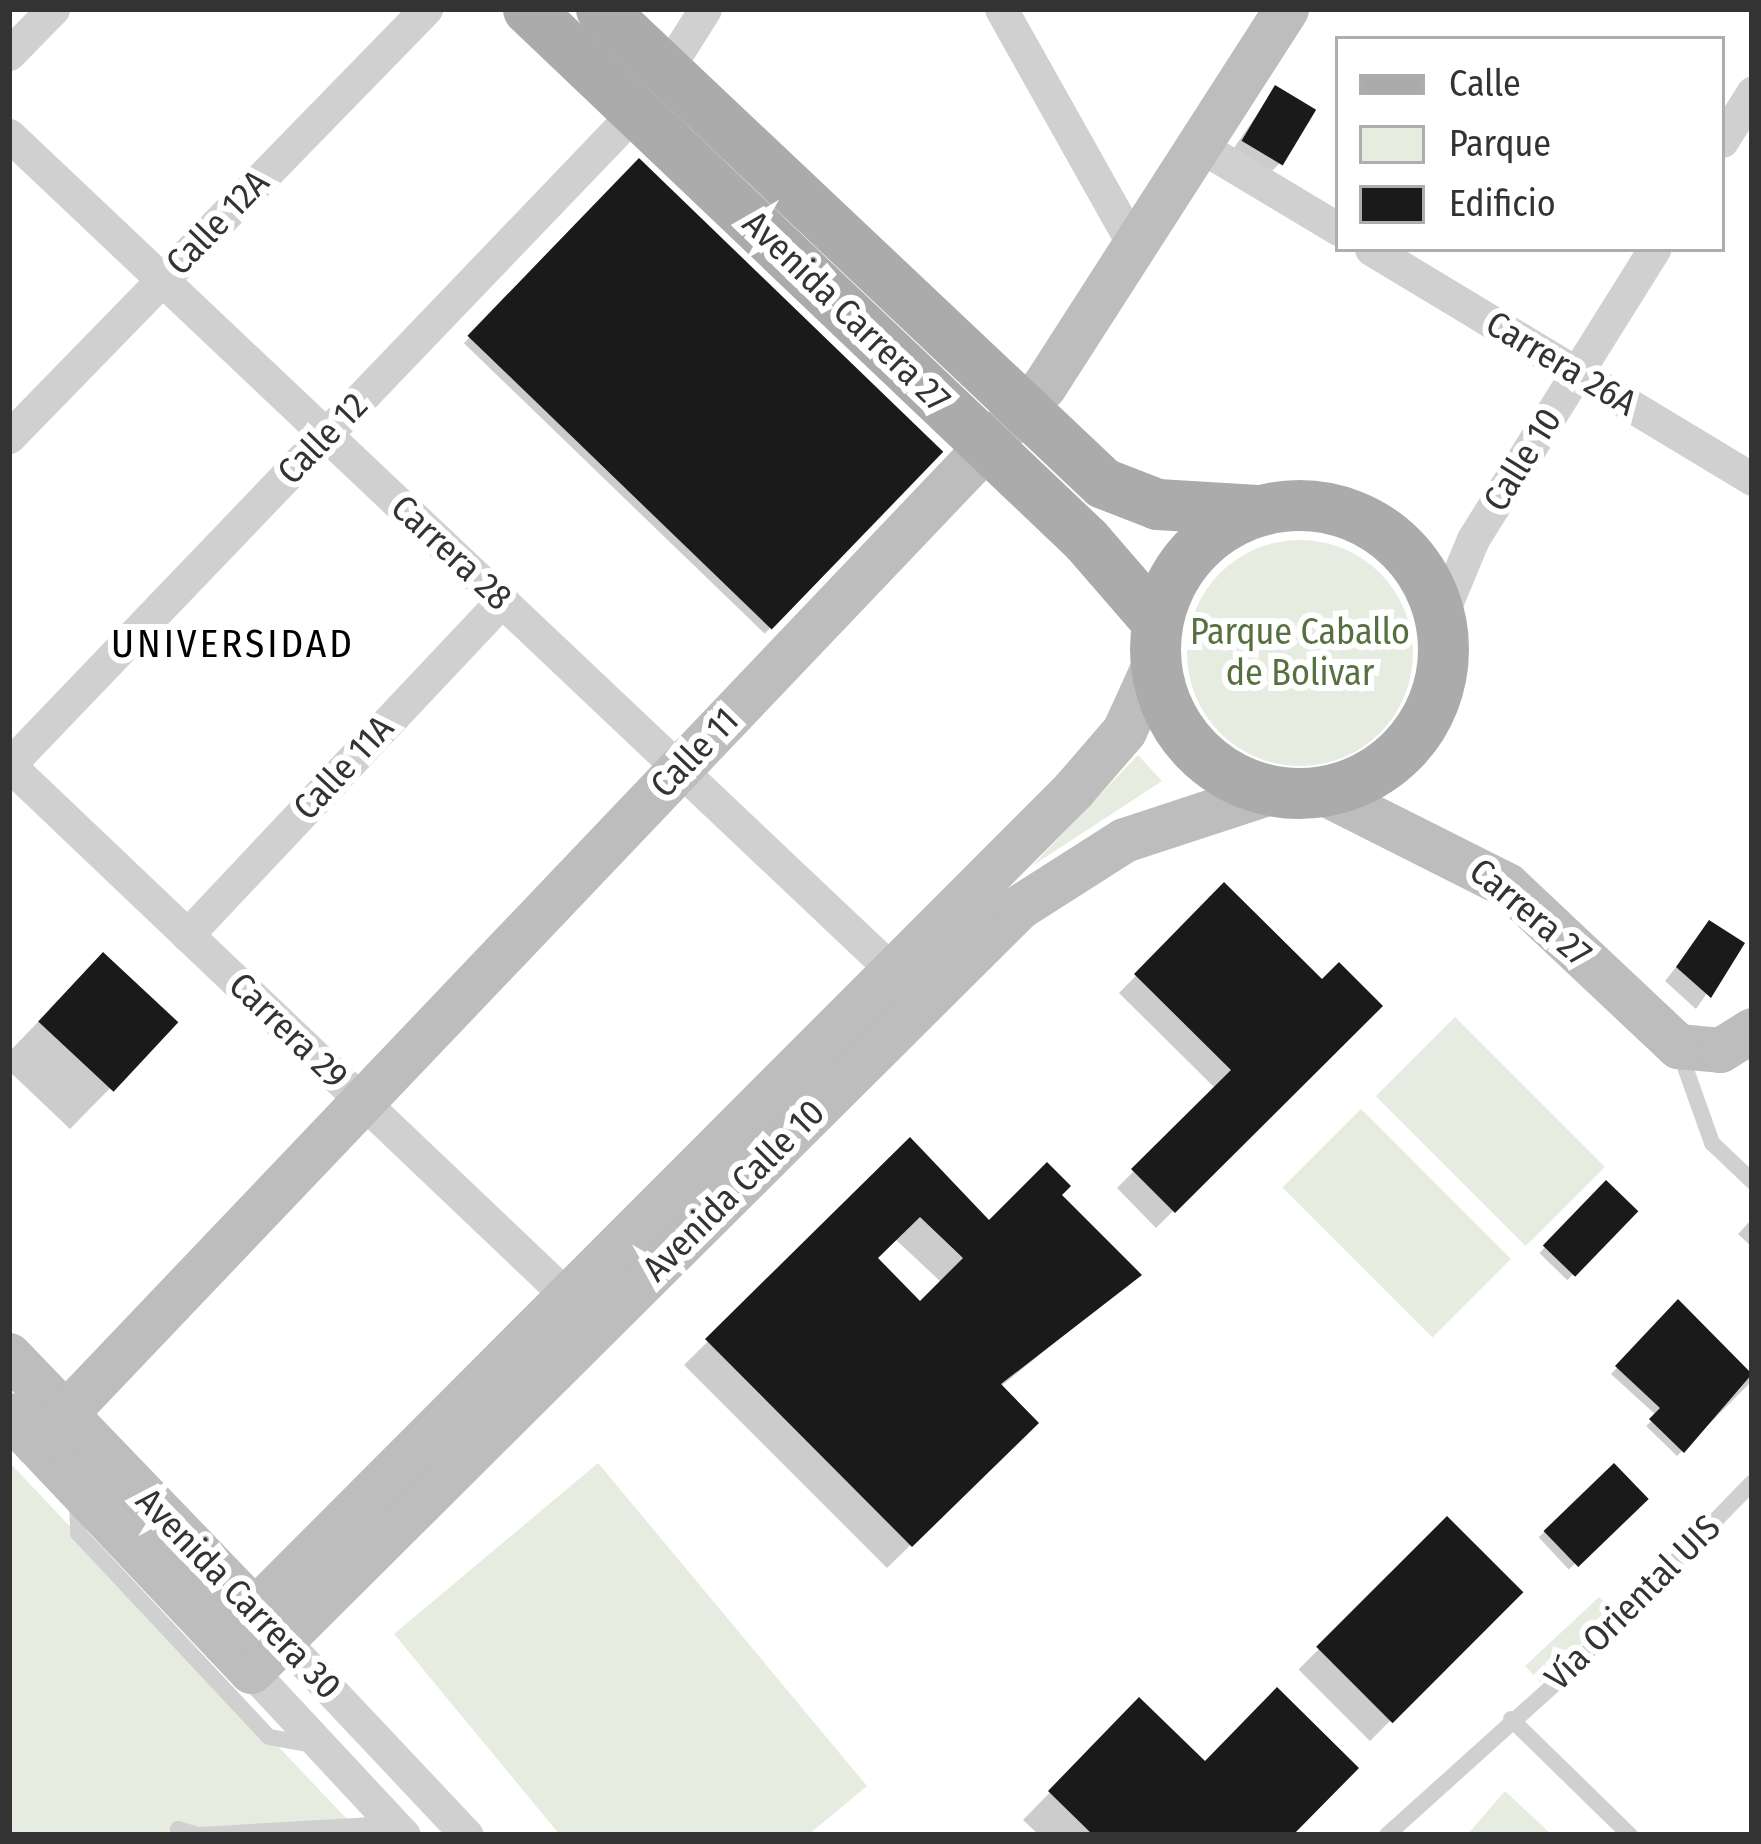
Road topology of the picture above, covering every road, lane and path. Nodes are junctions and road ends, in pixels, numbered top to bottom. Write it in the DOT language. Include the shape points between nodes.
graph roads {
  1 [pos="52,9"];
  2 [pos="426,9"];
  3 [pos="528,9"];
  4 [pos="601,9"];
  5 [pos="705,9"];
  6 [pos="1001,9"];
  7 [pos="1286,9"];
  8 [pos="9,54"];
  9 [pos="666,71"];
  10 [pos="1752,93"];
  11 [pos="636,112"];
  12 [pos="9,135"];
  13 [pos="1725,136"];
  14 [pos="1200,146"];
  15 [pos="1335,227"];
  16 [pos="1136,248"];
  17 [pos="1376,252"];
  18 [pos="1652,252"];
  19 [pos="162,280"];
  20 [pos="1577,373"];
  21 [pos="1004,428"];
  22 [pos="326,435"];
  23 [pos="9,437"];
  24 [pos="1752,479"];
  25 [pos="1258,510"];
  26 [pos="502,601"];
  27 [pos="1441,616"];
  28 [pos="1156,644"];
  29 [pos="9,765"];
  30 [pos="679,769"];
  31 [pos="1270,792"];
  32 [pos="1324,793"];
  33 [pos="187,935"];
  34 [pos="893,970"];
  35 [pos="1716,1042"];
  36 [pos="363,1102"];
  37 [pos="1752,1181"];
  38 [pos="567,1296"];
  39 [pos="9,1355"];
  40 [pos="30,1430"];
  41 [pos="1752,1483"];
  42 [pos="77,1487"];
  43 [pos="253,1640"];
  44 [pos="1511,1719"];
  45 [pos="320,1746"];
  46 [pos="178,1829"];
  47 [pos="399,1830"];
  48 [pos="199,1835"];
  49 [pos="467,1835"];
  50 [pos="1387,1835"];
  51 [pos="1630,1835"];
  1 -- 8 [label="street"];
  2 -- 19 [label="street, Calle 12A"];
  3 -- 11 [label="main road, Avenida Carrera 27"];
  4 -- 9 [label="main road, Avenida Carrera 27"];
  5 -- 9 [label="street"];
  6 -- 16 [label="street"];
  7 -- 14 [label="street, Calle 11"];
  9 -- 21 [label="main road, Avenida Carrera 27"];
  10 -- 13 [label="street"];
  11 -- 21 [label="main road, Avenida Carrera 27"];
  11 -- 22 [label="street, Calle 12"];
  12 -- 19 [label="street, Carrera 28"];
  14 -- 15 [label="street"];
  14 -- 16 [label="street, Calle 11"];
  16 -- 21 [label="street, Calle 11"];
  17 -- 20 [label="street, Carrera 26A"];
  18 -- 20 [label="street, Calle 10"];
  19 -- 22 [label="street, Carrera 28"];
  19 -- 23 [label="street, Calle 12A"];
  20 -- 24 [label="street, Carrera 26A"];
  20 -- 27 [label="street, Calle 10" via="1473,539"];
  21 -- 25 [label="main road, Avenida Carrera 27" via="1135,498"];
  21 -- 28 [label="main road, Avenida Carrera 27"];
  21 -- 30 [label="street, Calle 11"];
  22 -- 26 [label="street, Carrera 28"];
  22 -- 29 [label="street, Calle 12"];
  25 -- 27 [label="main road" via="1298,504 1374,524 1405,549"];
  25 -- 28 [label="main road" via="1192,552"];
  26 -- 30 [label="street, Carrera 28"];
  26 -- 33 [label="street, Calle 11A"];
  27 -- 32 [label="main road" via="1438,689 1420,730 1389,763"];
  28 -- 31 [label="main road" via="1191,748"];
  28 -- 34 [label="street, Avenida Calle 10" via="1102,760"];
  29 -- 33 [label="street, Carrera 29"];
  30 -- 34 [label="street, Carrera 28"];
  30 -- 36 [label="street, Calle 11"];
  31 -- 32 [label="main road"];
  31 -- 43 [label="street, Avenida Calle 10" via="1124,840 1019,907"];
  32 -- 35 [label="street, Carrera 27" via="1508,885"];
  33 -- 36 [label="street, Carrera 29"];
  34 -- 38 [label="street, Avenida Calle 10"];
  35 -- 37 [label="lane" via="1712,1143"];
  36 -- 38 [label="street, Carrera 29"];
  36 -- 40 [label="street, Calle 11"];
  38 -- 43 [label="street, Avenida Calle 10"];
  39 -- 40 [label="street, Avenida Carrera 30"];
  40 -- 42 [label="street, Avenida Carrera 30"];
  40 -- 43 [label="street, Avenida Carrera 30"];
  41 -- 44 [label="lane, Vía Oriental UIS"];
  42 -- 43 [label="street, Avenida Carrera 30"];
  42 -- 45 [label="lane" via="78,1533 269,1737"];
  43 -- 45 [label="street, Avenida Carrera 30"];
  43 -- 49 [label="street, Avenida Carrera 30"];
  44 -- 50 [label="lane, Vía Oriental UIS"];
  44 -- 51 [label="lane, Vía Oriental UIS"];
  45 -- 47 [label="street, Avenida Carrera 30"];
  46 -- 48 [label="lane"];
  47 -- 48 [label="lane"];
}
